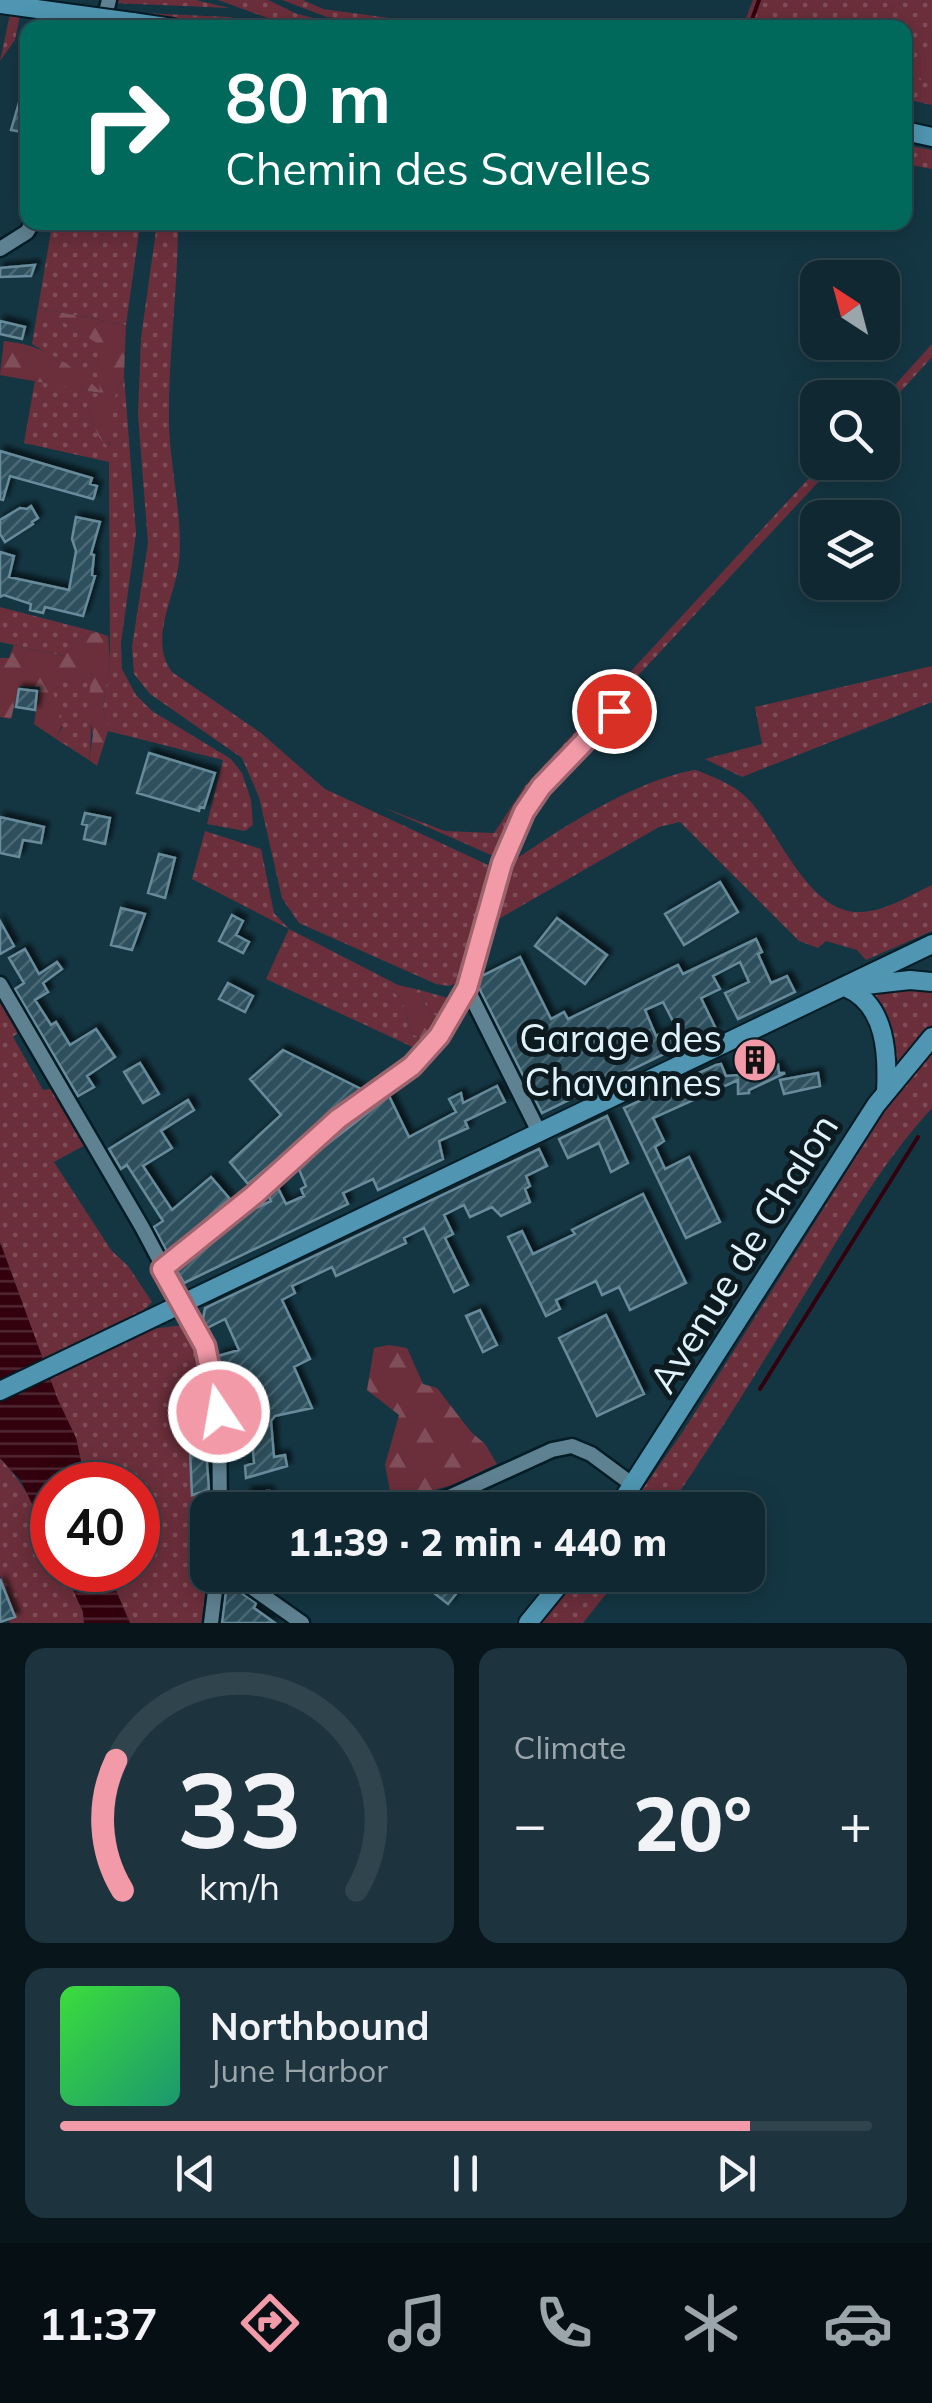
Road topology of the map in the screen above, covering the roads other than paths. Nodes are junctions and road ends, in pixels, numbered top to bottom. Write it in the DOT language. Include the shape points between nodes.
graph roads {
  1 [pos="0,4"];
  2 [pos="117,20"];
  3 [pos="28,230"];
  4 [pos="0,248"];
  5 [pos="638,686"];
  6 [pos="932,944"];
  7 [pos="932,982"];
  8 [pos="0,984"];
  9 [pos="467,988"];
  10 [pos="847,988"];
  11 [pos="932,1037"];
  12 [pos="886,1092"];
  13 [pos="540,1134"];
  14 [pos="162,1269"];
  15 [pos="184,1304"];
  16 [pos="0,1391"];
  17 [pos="634,1485"];
  18 [pos="220,1492"];
  19 [pos="458,1492"];
  20 [pos="629,1492"];
  21 [pos="215,1592"];
  22 [pos="258,1592"];
  23 [pos="553,1592"];
  24 [pos="211,1623"];
  25 [pos="302,1623"];
  26 [pos="528,1623"];
  1 -- 2 [label="main road, bridge"];
  3 -- 4 [label="street"];
  5 -- 9 [label="street" via="524,812 502,863"];
  6 -- 10 [label="main road"];
  7 -- 10 [label="main road"];
  8 -- 14 [label="street"];
  9 -- 13 [label="street"];
  9 -- 14 [label="street" via="412,1066 338,1119"];
  10 -- 12 [label="main road" via="860,994 878,1023"];
  10 -- 13 [label="main road"];
  11 -- 12 [label="main road, Avenue de Chalon"];
  12 -- 17 [label="main road, Avenue de Chalon"];
  13 -- 15 [label="main road"];
  14 -- 15 [label="street"];
  15 -- 16 [label="main road"];
  15 -- 18 [label="street" via="205,1346 219,1412"];
  17 -- 19 [label="street" via="572,1446"];
  17 -- 20 [label="main road, Avenue de Chalon"];
  21 -- 24 [label="street"];
  22 -- 25 [label="street"];
  23 -- 26 [label="main road"];
}
